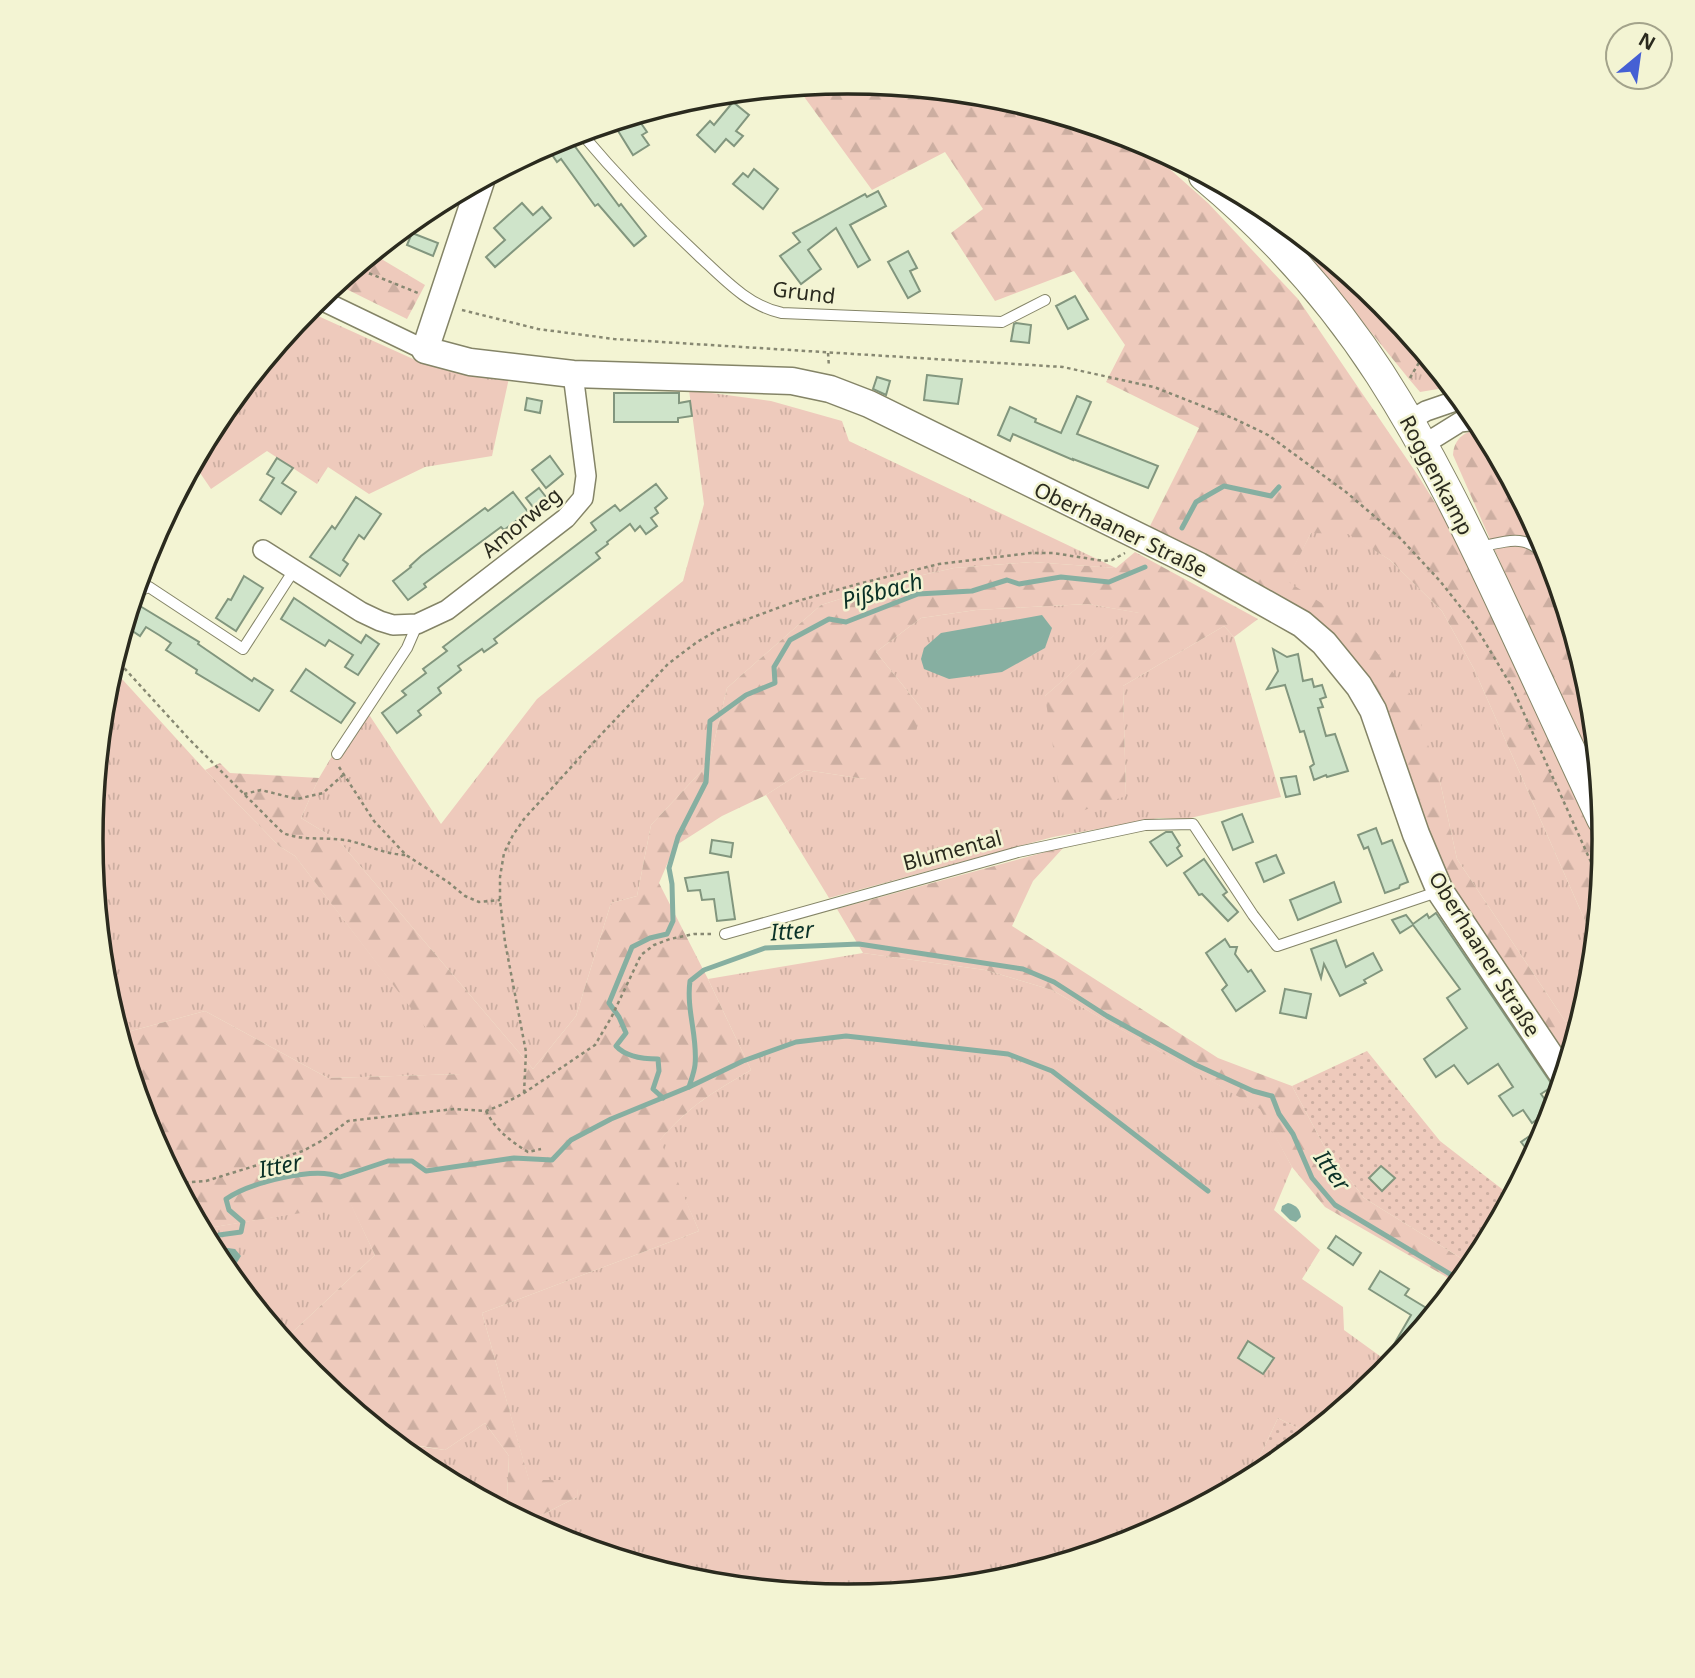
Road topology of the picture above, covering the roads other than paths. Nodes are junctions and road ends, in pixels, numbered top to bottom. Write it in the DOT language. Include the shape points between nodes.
graph roads {
  1 [pos="588,141"];
  2 [pos="476,193"];
  3 [pos="1234,203"];
  4 [pos="1045,300"];
  5 [pos="330,304"];
  6 [pos="425,350"];
  7 [pos="573,374"];
  8 [pos="1450,403"];
  9 [pos="1464,421"];
  10 [pos="1416,433"];
  11 [pos="1530,544"];
  12 [pos="1476,548"];
  13 [pos="263,550"];
  14 [pos="294,570"];
  15 [pos="148,588"];
  16 [pos="417,624"];
  17 [pos="337,754"];
  18 [pos="1590,793"];
  19 [pos="1440,891"];
  20 [pos="725,933"];
  21 [pos="1556,1065"];
  1 -- 4 [label="lane, Grund" via="647,208 716,272 766,310 1002,322"];
  2 -- 6 [label="street"];
  3 -- 10 [label="main road, Roggenkamp" via="1306,277 1378,372"];
  5 -- 6 [label="street"];
  6 -- 7 [label="street, Oberhaaner Straße" via="470,362"];
  7 -- 16 [label="street, Amorweg" via="586,476 583,498 566,519 475,589 447,610"];
  7 -- 19 [label="street, Oberhaaner Straße" via="778,380 830,389 1199,566 1302,624 1344,666 1373,710"];
  8 -- 10 [label="street" via="1426,411"];
  9 -- 10 [label="street"];
  10 -- 12 [label="main road, Roggenkamp"];
  11 -- 12 [label="lane" via="1514,541"];
  12 -- 18 [label="main road, Roggenkamp"];
  13 -- 14 [label="street, Amorweg"];
  14 -- 15 [label="lane" via="243,649"];
  14 -- 16 [label="street, Amorweg" via="380,621"];
  16 -- 17 [label="lane" via="407,648"];
  19 -- 20 [label="lane, Blumental" via="1277,946 1194,824 1145,825 1042,846"];
  19 -- 21 [label="street, Oberhaaner Straße"];
}
